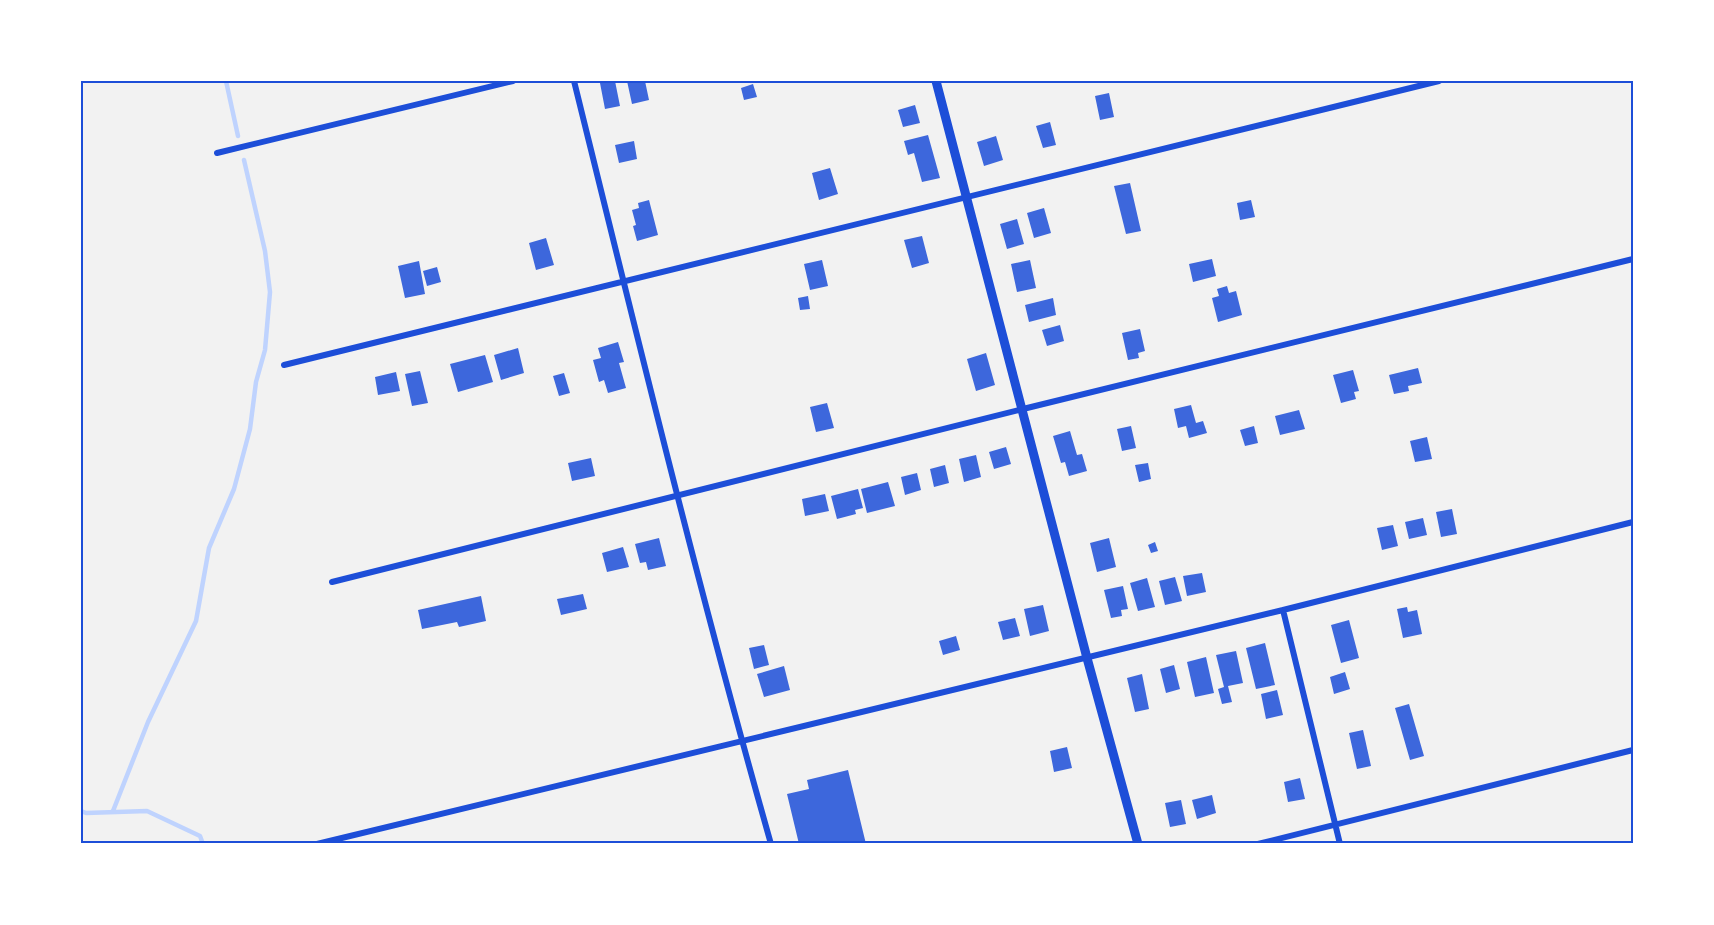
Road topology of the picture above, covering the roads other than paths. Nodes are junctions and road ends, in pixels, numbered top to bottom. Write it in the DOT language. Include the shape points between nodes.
graph roads {
  1 [pos="513,81"];
  2 [pos="574,81"];
  3 [pos="936,81"];
  4 [pos="1438,81"];
  5 [pos="217,153"];
  6 [pos="966,196"];
  7 [pos="1633,259"];
  8 [pos="623,281"];
  9 [pos="284,365"];
  10 [pos="1023,409"];
  11 [pos="678,495"];
  12 [pos="1633,522"];
  13 [pos="332,582"];
  14 [pos="1282,610"];
  15 [pos="1087,658"];
  16 [pos="741,740"];
  17 [pos="1633,750"];
  18 [pos="1335,825"];
  19 [pos="317,844"];
  20 [pos="771,844"];
  21 [pos="1138,844"];
  22 [pos="1258,844"];
  23 [pos="1340,844"];
  1 -- 5 [label="street"];
  2 -- 8 [label="street"];
  3 -- 6 [label="street"];
  4 -- 6 [label="street"];
  6 -- 8 [label="street"];
  6 -- 10 [label="street"];
  7 -- 10 [label="street"];
  8 -- 9 [label="street"];
  8 -- 11 [label="street"];
  10 -- 11 [label="street"];
  10 -- 15 [label="street"];
  11 -- 13 [label="street"];
  11 -- 16 [label="street"];
  12 -- 14 [label="street"];
  14 -- 15 [label="street"];
  14 -- 18 [label="street"];
  15 -- 16 [label="street"];
  15 -- 21 [label="street"];
  16 -- 19 [label="street"];
  16 -- 20 [label="street"];
  17 -- 18 [label="street"];
  18 -- 22 [label="street"];
  18 -- 23 [label="street"];
}
